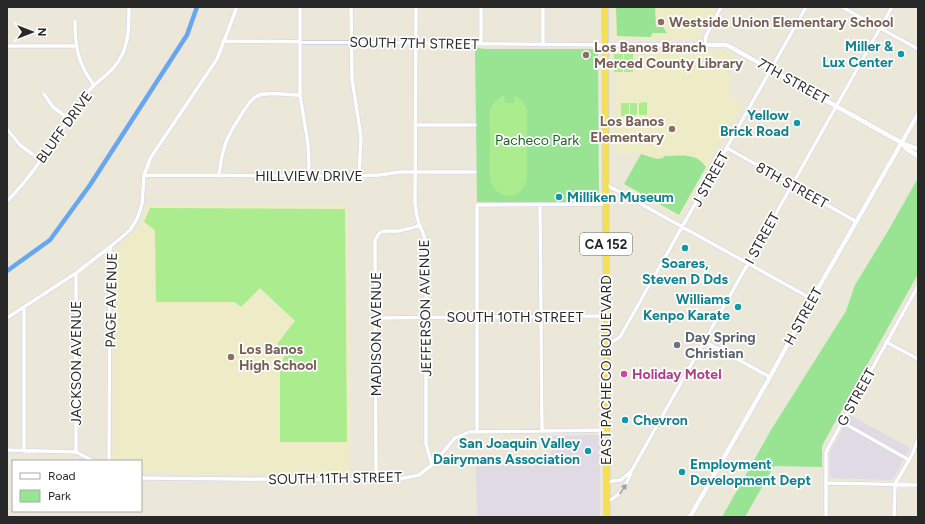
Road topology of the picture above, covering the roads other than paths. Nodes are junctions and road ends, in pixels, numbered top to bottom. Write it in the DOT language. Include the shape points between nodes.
graph roads {
  1 [pos="129,7"];
  2 [pos="236,7"];
  3 [pos="300,7"];
  4 [pos="351,7"];
  5 [pos="416,7"];
  6 [pos="481,7"];
  7 [pos="543,7"];
  8 [pos="605,7"];
  9 [pos="721,7"];
  10 [pos="806,7"];
  11 [pos="842,7"];
  12 [pos="892,7"];
  13 [pos="75,21"];
  14 [pos="880,28"];
  15 [pos="223,41"];
  16 [pos="301,41"];
  17 [pos="352,42"];
  18 [pos="416,43"];
  19 [pos="482,44"];
  20 [pos="542,44"];
  21 [pos="605,45"];
  22 [pos="706,45"];
  23 [pos="7,46"];
  24 [pos="77,46"];
  25 [pos="918,49"];
  26 [pos="771,69"];
  27 [pos="94,85"];
  28 [pos="44,94"];
  29 [pos="300,95"];
  30 [pos="836,106"];
  31 [pos="918,114"];
  32 [pos="69,119"];
  33 [pos="415,125"];
  34 [pos="475,125"];
  35 [pos="7,129"];
  36 [pos="902,143"];
  37 [pos="727,148"];
  38 [pos="918,150"];
  39 [pos="918,156"];
  40 [pos="40,160"];
  41 [pos="415,171"];
  42 [pos="475,172"];
  43 [pos="144,175"];
  44 [pos="219,176"];
  45 [pos="308,176"];
  46 [pos="359,176"];
  47 [pos="606,184"];
  48 [pos="792,184"];
  49 [pos="7,200"];
  50 [pos="540,204"];
  51 [pos="606,204"];
  52 [pos="857,222"];
  53 [pos="420,225"];
  54 [pos="682,227"];
  55 [pos="110,247"];
  56 [pos="748,263"];
  57 [pos="76,273"];
  58 [pos="918,286"];
  59 [pos="812,299"];
  60 [pos="24,307"];
  61 [pos="606,316"];
  62 [pos="427,317"];
  63 [pos="477,317"];
  64 [pos="540,317"];
  65 [pos="7,318"];
  66 [pos="376,318"];
  67 [pos="704,341"];
  68 [pos="886,342"];
  69 [pos="607,343"];
  70 [pos="918,359"];
  71 [pos="770,377"];
  72 [pos="842,422"];
  73 [pos="607,430"];
  74 [pos="477,431"];
  75 [pos="542,431"];
  76 [pos="918,439"];
  77 [pos="7,450"];
  78 [pos="24,451"];
  79 [pos="76,452"];
  80 [pos="91,460"];
  81 [pos="110,460"];
  82 [pos="909,460"];
  83 [pos="432,465"];
  84 [pos="632,470"];
  85 [pos="142,478"];
  86 [pos="376,479"];
  87 [pos="607,482"];
  88 [pos="826,483"];
  89 [pos="895,484"];
  90 [pos="918,485"];
  91 [pos="607,502"];
  92 [pos="607,517"];
  93 [pos="689,517"];
  94 [pos="826,517"];
  95 [pos="894,517"];
  1 -- 27 [label="street, BLUFF DRIVE" via="128,34 122,55 110,73"];
  2 -- 15 [label="street, PAGE AVENUE"];
  3 -- 16 [label="street"];
  4 -- 17 [label="street"];
  5 -- 18 [label="street, JEFFERSON AVENUE"];
  6 -- 19 [label="street"];
  7 -- 20 [label="street"];
  8 -- 21 [label="highway, EAST PACHECO BOULEVARD / CA 152"];
  9 -- 22 [label="street" via="706,36"];
  10 -- 26 [label="street, J STREET"];
  11 -- 14 [label="street"];
  12 -- 14 [label="street, I STREET"];
  13 -- 24 [label="street"];
  14 -- 25 [label="street"];
  14 -- 30 [label="street, I STREET"];
  15 -- 16 [label="street, SOUTH 7TH STREET"];
  15 -- 43 [label="street, PAGE AVENUE" via="217,60 151,158"];
  16 -- 17 [label="street, SOUTH 7TH STREET"];
  16 -- 29 [label="street"];
  17 -- 18 [label="street, SOUTH 7TH STREET"];
  17 -- 46 [label="street" via="353,84 361,137"];
  18 -- 19 [label="street, SOUTH 7TH STREET"];
  18 -- 33 [label="street, JEFFERSON AVENUE"];
  19 -- 20 [label="street, SOUTH 7TH STREET"];
  20 -- 21 [label="street, SOUTH 7TH STREET"];
  21 -- 22 [label="street, 7TH STREET"];
  21 -- 47 [label="highway, EAST PACHECO BOULEVARD / CA 152"];
  22 -- 26 [label="street, 7TH STREET" via="727,45"];
  23 -- 24 [label="street"];
  24 -- 27 [label="street" via="83,69"];
  26 -- 30 [label="street, 7TH STREET"];
  26 -- 37 [label="street, J STREET"];
  27 -- 32 [label="street, BLUFF DRIVE"];
  28 -- 32 [label="street" via="53,107"];
  29 -- 44 [label="street" via="257,96 228,136 221,156"];
  29 -- 45 [label="street" via="308,144"];
  30 -- 36 [label="street, 7TH STREET"];
  30 -- 48 [label="street, I STREET"];
  31 -- 36 [label="street, H STREET"];
  32 -- 40 [label="street, BLUFF DRIVE"];
  33 -- 34 [label="street"];
  33 -- 41 [label="street, JEFFERSON AVENUE"];
  35 -- 40 [label="street" via="20,145"];
  36 -- 38 [label="street, 7TH STREET"];
  36 -- 39 [label="street, 7TH STREET"];
  36 -- 52 [label="street, H STREET"];
  37 -- 48 [label="street, 8TH STREET"];
  37 -- 54 [label="street, J STREET"];
  40 -- 49 [label="street, BLUFF DRIVE" via="27,179"];
  41 -- 42 [label="street, HILLVIEW DRIVE"];
  41 -- 46 [label="street, HILLVIEW DRIVE"];
  41 -- 53 [label="street, JEFFERSON AVENUE" via="415,204"];
  43 -- 44 [label="street, HILLVIEW DRIVE"];
  43 -- 55 [label="street, PAGE AVENUE" via="142,204 137,219 130,230"];
  44 -- 45 [label="street, HILLVIEW DRIVE"];
  45 -- 46 [label="street, HILLVIEW DRIVE"];
  47 -- 51 [label="highway, EAST PACHECO BOULEVARD / CA 152"];
  47 -- 54 [label="street"];
  48 -- 52 [label="street, 8TH STREET"];
  48 -- 56 [label="street, I STREET"];
  50 -- 51 [label="street"];
  50 -- 63 [label="street" via="477,205"];
  50 -- 64 [label="street"];
  51 -- 61 [label="highway, EAST PACHECO BOULEVARD / CA 152"];
  52 -- 59 [label="street, H STREET"];
  53 -- 62 [label="street, JEFFERSON AVENUE" via="426,243"];
  53 -- 66 [label="street, MADISON AVENUE" via="398,231 381,232 377,235"];
  54 -- 56 [label="street"];
  54 -- 69 [label="street, J STREET" via="620,337"];
  55 -- 57 [label="street"];
  55 -- 81 [label="street, PAGE AVENUE"];
  56 -- 59 [label="street"];
  56 -- 67 [label="street, I STREET"];
  57 -- 60 [label="street"];
  57 -- 79 [label="street, JACKSON AVENUE"];
  58 -- 68 [label="street, G STREET"];
  59 -- 71 [label="street, H STREET"];
  60 -- 65 [label="street"];
  60 -- 78 [label="street"];
  61 -- 64 [label="street, SOUTH 10TH STREET"];
  61 -- 69 [label="highway, EAST PACHECO BOULEVARD / CA 152"];
  62 -- 63 [label="street, SOUTH 10TH STREET"];
  62 -- 66 [label="street, SOUTH 10TH STREET"];
  62 -- 83 [label="street, JEFFERSON AVENUE" via="426,444"];
  63 -- 64 [label="street, SOUTH 10TH STREET"];
  63 -- 74 [label="street"];
  64 -- 75 [label="street"];
  66 -- 86 [label="street, MADISON AVENUE"];
  67 -- 71 [label="street"];
  67 -- 84 [label="street, I STREET"];
  68 -- 70 [label="street"];
  68 -- 72 [label="street, G STREET"];
  69 -- 73 [label="highway, EAST PACHECO BOULEVARD / CA 152"];
  71 -- 93 [label="street, H STREET"];
  72 -- 82 [label="street"];
  72 -- 88 [label="street, G STREET" via="826,453"];
  73 -- 75 [label="street, SOUTH 11TH STREET"];
  73 -- 87 [label="highway, EAST PACHECO BOULEVARD / CA 152"];
  74 -- 75 [label="street, SOUTH 11TH STREET"];
  74 -- 83 [label="street, SOUTH 11TH STREET" via="455,438"];
  76 -- 82 [label="street"];
  77 -- 78 [label="street"];
  78 -- 79 [label="street"];
  79 -- 80 [label="street"];
  82 -- 89 [label="street"];
  83 -- 86 [label="street, SOUTH 11TH STREET" via="412,477"];
  84 -- 87 [label="street, I STREET" via="621,480"];
  91 -- 84 [label="street, I STREET, one-way" via="619,494"];
  85 -- 86 [label="street, SOUTH 11TH STREET"];
  87 -- 91 [label="highway, EAST PACHECO BOULEVARD / CA 152"];
  88 -- 89 [label="street"];
  88 -- 94 [label="street, G STREET"];
  89 -- 90 [label="street"];
  89 -- 95 [label="street"];
  91 -- 92 [label="highway, EAST PACHECO BOULEVARD / CA 152"];
}
